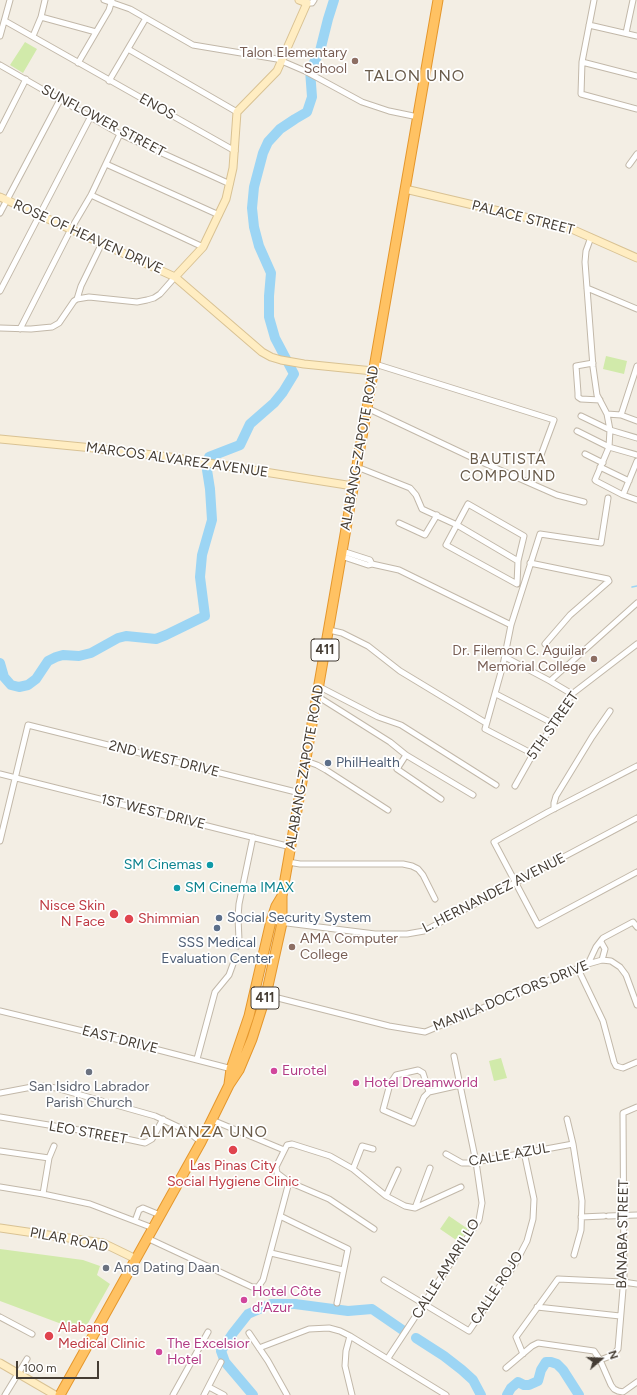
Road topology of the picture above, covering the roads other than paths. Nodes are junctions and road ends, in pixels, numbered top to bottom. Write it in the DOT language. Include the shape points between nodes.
graph roads {
  1 [pos="10,0"];
  2 [pos="45,0"];
  3 [pos="104,0"];
  4 [pos="299,0"];
  5 [pos="438,0"];
  6 [pos="594,0"];
  7 [pos="633,0"];
  8 [pos="112,1"];
  9 [pos="310,2"];
  10 [pos="42,17"];
  11 [pos="146,18"];
  12 [pos="5,21"];
  13 [pos="589,25"];
  14 [pos="96,32"];
  15 [pos="626,33"];
  16 [pos="0,36"];
  17 [pos="33,36"];
  18 [pos="637,36"];
  19 [pos="128,49"];
  20 [pos="283,61"];
  21 [pos="582,62"];
  22 [pos="78,63"];
  23 [pos="0,64"];
  24 [pos="637,76"];
  25 [pos="26,79"];
  26 [pos="109,81"];
  27 [pos="60,98"];
  28 [pos="637,109"];
  29 [pos="237,112"];
  30 [pos="91,116"];
  31 [pos="418,116"];
  32 [pos="0,130"];
  33 [pos="120,134"];
  34 [pos="235,151"];
  35 [pos="637,154"];
  36 [pos="106,164"];
  37 [pos="630,165"];
  38 [pos="230,184"];
  39 [pos="405,189"];
  40 [pos="91,195"];
  41 [pos="3,198"];
  42 [pos="0,213"];
  43 [pos="219,215"];
  44 [pos="40,216"];
  45 [pos="71,230"];
  46 [pos="591,237"];
  47 [pos="102,243"];
  48 [pos="202,247"];
  49 [pos="637,258"];
  50 [pos="176,277"];
  51 [pos="588,288"];
  52 [pos="0,291"];
  53 [pos="77,299"];
  54 [pos="637,309"];
  55 [pos="0,328"];
  56 [pos="20,329"];
  57 [pos="593,363"];
  58 [pos="637,366"];
  59 [pos="374,367"];
  60 [pos="635,379"];
  61 [pos="600,400"];
  62 [pos="367,408"];
  63 [pos="607,414"];
  64 [pos="621,415"];
  65 [pos="581,416"];
  66 [pos="637,421"];
  67 [pos="610,430"];
  68 [pos="577,431"];
  69 [pos="637,438"];
  70 [pos="0,439"];
  71 [pos="609,447"];
  72 [pos="541,454"];
  73 [pos="585,454"];
  74 [pos="637,456"];
  75 [pos="637,461"];
  76 [pos="602,465"];
  77 [pos="357,467"];
  78 [pos="629,480"];
  79 [pos="353,486"];
  80 [pos="623,495"];
  81 [pos="608,498"];
  82 [pos="637,500"];
  83 [pos="584,502"];
  84 [pos="437,515"];
  85 [pos="399,523"];
  86 [pos="457,525"];
  87 [pos="342,554"];
  88 [pos="518,561"];
  89 [pos="530,564"];
  90 [pos="637,603"];
  91 [pos="511,625"];
  92 [pos="329,630"];
  93 [pos="545,644"];
  94 [pos="637,644"];
  95 [pos="505,657"];
  96 [pos="550,680"];
  97 [pos="318,686"];
  98 [pos="496,694"];
  99 [pos="572,694"];
  100 [pos="317,696"];
  101 [pos="610,711"];
  102 [pos="554,724"];
  103 [pos="486,726"];
  104 [pos="533,754"];
  105 [pos="406,755"];
  106 [pos="306,761"];
  107 [pos="637,766"];
  108 [pos="0,774"];
  109 [pos="15,778"];
  110 [pos="496,785"];
  111 [pos="515,786"];
  112 [pos="300,793"];
  113 [pos="473,795"];
  114 [pos="441,799"];
  115 [pos="554,809"];
  116 [pos="388,810"];
  117 [pos="637,818"];
  118 [pos="253,836"];
  119 [pos="0,841"];
  120 [pos="291,847"];
  121 [pos="288,862"];
  122 [pos="637,872"];
  123 [pos="515,882"];
  124 [pos="282,896"];
  125 [pos="435,899"];
  126 [pos="271,921"];
  127 [pos="282,923"];
  128 [pos="637,927"];
  129 [pos="239,940"];
  130 [pos="601,942"];
  131 [pos="602,960"];
  132 [pos="233,964"];
  133 [pos="588,964"];
  134 [pos="578,969"];
  135 [pos="266,995"];
  136 [pos="637,1005"];
  137 [pos="0,1011"];
  138 [pos="454,1056"];
  139 [pos="197,1059"];
  140 [pos="637,1062"];
  141 [pos="235,1069"];
  142 [pos="460,1085"];
  143 [pos="429,1092"];
  144 [pos="0,1093"];
  145 [pos="637,1107"];
  146 [pos="0,1117"];
  147 [pos="163,1119"];
  148 [pos="567,1119"];
  149 [pos="212,1120"];
  150 [pos="201,1142"];
  151 [pos="573,1144"];
  152 [pos="54,1146"];
  153 [pos="286,1148"];
  154 [pos="372,1149"];
  155 [pos="0,1151"];
  156 [pos="524,1152"];
  157 [pos="446,1154"];
  158 [pos="49,1158"];
  159 [pos="476,1162"];
  160 [pos="430,1168"];
  161 [pos="353,1169"];
  162 [pos="398,1170"];
  163 [pos="290,1182"];
  164 [pos="0,1187"];
  165 [pos="461,1187"];
  166 [pos="43,1194"];
  167 [pos="386,1196"];
  168 [pos="415,1208"];
  169 [pos="160,1215"];
  170 [pos="637,1215"];
  171 [pos="280,1216"];
  172 [pos="624,1216"];
  173 [pos="582,1217"];
  174 [pos="135,1222"];
  175 [pos="0,1228"];
  176 [pos="153,1228"];
  177 [pos="374,1229"];
  178 [pos="148,1238"];
  179 [pos="271,1253"];
  180 [pos="574,1255"];
  181 [pos="136,1259"];
  182 [pos="342,1270"];
  183 [pos="384,1280"];
  184 [pos="623,1282"];
  185 [pos="637,1284"];
  186 [pos="337,1303"];
  187 [pos="424,1304"];
  188 [pos="537,1307"];
  189 [pos="620,1316"];
  190 [pos="0,1317"];
  191 [pos="208,1332"];
  192 [pos="249,1333"];
  193 [pos="32,1334"];
  194 [pos="350,1336"];
  195 [pos="262,1347"];
  196 [pos="523,1354"];
  197 [pos="388,1358"];
  198 [pos="27,1359"];
  199 [pos="600,1360"];
  200 [pos="221,1362"];
  201 [pos="0,1363"];
  202 [pos="506,1368"];
  203 [pos="18,1374"];
  204 [pos="637,1382"];
  205 [pos="209,1387"];
  206 [pos="5,1395"];
  207 [pos="55,1395"];
  208 [pos="60,1395"];
  209 [pos="173,1395"];
  210 [pos="204,1395"];
  211 [pos="224,1395"];
  212 [pos="287,1395"];
  213 [pos="352,1395"];
  214 [pos="446,1395"];
  1 -- 12 [label="street"];
  2 -- 10 [label="street"];
  3 -- 8 [label="street"];
  4 -- 9 [label="street"];
  5 -- 31 [label="highway, ALABANG-ZAPOTE ROAD / 411"];
  6 -- 13 [label="street"];
  7 -- 15 [label="street"];
  8 -- 11 [label="street"];
  8 -- 14 [label="street"];
  9 -- 20 [label="street"];
  10 -- 14 [label="street"];
  10 -- 17 [label="street"];
  11 -- 19 [label="street"];
  11 -- 20 [label="street" via="193,46"];
  12 -- 16 [label="street"];
  12 -- 17 [label="street, ENOS"];
  13 -- 15 [label="street"];
  13 -- 21 [label="street"];
  14 -- 22 [label="street"];
  15 -- 18 [label="street"];
  17 -- 22 [label="street, ENOS"];
  19 -- 26 [label="street"];
  19 -- 29 [label="street"];
  20 -- 29 [label="street" via="277,71"];
  20 -- 31 [label="street" via="362,102 389,111"];
  21 -- 24 [label="street"];
  21 -- 28 [label="street" via="581,94"];
  22 -- 26 [label="street, ENOS"];
  23 -- 25 [label="street, SUNFLOWER STREET"];
  25 -- 27 [label="street, SUNFLOWER STREET"];
  25 -- 32 [label="street"];
  26 -- 34 [label="street, ENOS"];
  27 -- 30 [label="street, SUNFLOWER STREET"];
  27 -- 41 [label="street"];
  29 -- 34 [label="street"];
  30 -- 33 [label="street, SUNFLOWER STREET"];
  30 -- 44 [label="street"];
  31 -- 39 [label="highway, ALABANG-ZAPOTE ROAD / 411"];
  33 -- 36 [label="street"];
  33 -- 38 [label="street, SUNFLOWER STREET"];
  34 -- 38 [label="street"];
  35 -- 37 [label="street"];
  36 -- 40 [label="street"];
  36 -- 43 [label="street"];
  38 -- 43 [label="street"];
  39 -- 46 [label="street, PALACE STREET" via="567,227"];
  39 -- 59 [label="highway, ALABANG-ZAPOTE ROAD / 411"];
  40 -- 45 [label="street"];
  40 -- 48 [label="street"];
  41 -- 42 [label="street"];
  41 -- 44 [label="street, ROSE OF HEAVEN DRIVE"];
  43 -- 48 [label="street"];
  44 -- 45 [label="street, ROSE OF HEAVEN DRIVE"];
  44 -- 52 [label="street"];
  45 -- 47 [label="street, ROSE OF HEAVEN DRIVE"];
  45 -- 56 [label="street"];
  46 -- 49 [label="street, PALACE STREET"];
  46 -- 51 [label="street" via="585,262"];
  47 -- 50 [label="street, ROSE OF HEAVEN DRIVE"];
  47 -- 53 [label="street"];
  48 -- 50 [label="street"];
  50 -- 53 [label="street" via="160,294 147,300 137,302 89,297"];
  50 -- 59 [label="street, ROSE OF HEAVEN DRIVE" via="262,352 281,360"];
  51 -- 54 [label="street"];
  51 -- 57 [label="street"];
  53 -- 56 [label="street" via="59,323 52,327"];
  55 -- 56 [label="street"];
  57 -- 61 [label="street" via="597,395"];
  57 -- 61 [label="street" via="576,366 578,397"];
  58 -- 60 [label="street"];
  59 -- 62 [label="highway, ALABANG-ZAPOTE ROAD / 411"];
  59 -- 72 [label="street" via="554,420"];
  60 -- 64 [label="street"];
  61 -- 63 [label="street"];
  62 -- 77 [label="highway, ALABANG-ZAPOTE ROAD / 411"];
  62 -- 83 [label="street" via="551,492"];
  63 -- 64 [label="street"];
  63 -- 67 [label="street"];
  64 -- 66 [label="street"];
  65 -- 67 [label="street"];
  67 -- 69 [label="street"];
  67 -- 71 [label="street"];
  68 -- 71 [label="street"];
  70 -- 79 [label="street, MARCOS ALVAREZ AVENUE" via="212,463"];
  71 -- 74 [label="street"];
  71 -- 76 [label="street"];
  73 -- 76 [label="street"];
  75 -- 78 [label="street"];
  76 -- 78 [label="street"];
  76 -- 80 [label="street" via="595,477 596,481"];
  77 -- 79 [label="highway, ALABANG-ZAPOTE ROAD / 411"];
  77 -- 84 [label="street" via="410,488 422,509"];
  78 -- 80 [label="street"];
  79 -- 87 [label="highway, ALABANG-ZAPOTE ROAD / 411"];
  80 -- 82 [label="street"];
  81 -- 89 [label="street" via="601,543 540,534"];
  84 -- 85 [label="street" via="425,535"];
  84 -- 86 [label="street"];
  86 -- 88 [label="street"];
  86 -- 88 [label="street" via="468,504 524,536"];
  86 -- 88 [label="street" via="446,545 517,584"];
  87 -- 91 [label="street" via="399,570"];
  87 -- 92 [label="highway, ALABANG-ZAPOTE ROAD / 411"];
  89 -- 91 [label="street"];
  89 -- 93 [label="street" via="608,580 570,615"];
  90 -- 96 [label="street"];
  91 -- 95 [label="street"];
  92 -- 97 [label="highway, ALABANG-ZAPOTE ROAD / 411"];
  92 -- 103 [label="street" via="342,633 368,646 400,671"];
  94 -- 99 [label="street, 5TH STREET"];
  95 -- 96 [label="street"];
  95 -- 98 [label="street"];
  96 -- 99 [label="street"];
  97 -- 100 [label="highway, ALABANG-ZAPOTE ROAD / 411"];
  97 -- 110 [label="street" via="378,717 401,725"];
  98 -- 102 [label="street"];
  98 -- 103 [label="street"];
  99 -- 102 [label="street, 5TH STREET"];
  100 -- 105 [label="street"];
  100 -- 106 [label="highway, ALABANG-ZAPOTE ROAD / 411"];
  101 -- 115 [label="street" via="556,796"];
  102 -- 104 [label="street, 5TH STREET"];
  103 -- 104 [label="street"];
  104 -- 111 [label="street, 5TH STREET"];
  105 -- 113 [label="street"];
  105 -- 114 [label="street" via="397,769"];
  106 -- 112 [label="highway, ALABANG-ZAPOTE ROAD / 411"];
  106 -- 116 [label="street" via="321,767"];
  107 -- 115 [label="street"];
  108 -- 109 [label="street, 1ST WEST DRIVE"];
  109 -- 112 [label="street, 2ND WEST DRIVE" via="28,725"];
  109 -- 118 [label="street, 1ST WEST DRIVE"];
  109 -- 119 [label="street"];
  112 -- 120 [label="highway, ALABANG-ZAPOTE ROAD / 411"];
  115 -- 123 [label="street" via="494,842"];
  117 -- 123 [label="street, L. HERNANDEZ AVENUE"];
  118 -- 120 [label="street, 1ST WEST DRIVE"];
  118 -- 129 [label="street" via="239,904"];
  120 -- 121 [label="highway, ALABANG-ZAPOTE ROAD / 411"];
  121 -- 124 [label="highway, ALABANG-ZAPOTE ROAD / 411"];
  121 -- 125 [label="street" via="412,866 423,875"];
  122 -- 123 [label="street" via="538,925"];
  123 -- 127 [label="street, L. HERNANDEZ AVENUE" via="424,931 407,934 375,934"];
  124 -- 126 [label="highway, ALABANG-ZAPOTE ROAD / 411"];
  124 -- 127 [label="highway, ALABANG-ZAPOTE ROAD / 411"];
  126 -- 127 [label="street, L. HERNANDEZ AVENUE"];
  126 -- 141 [label="highway, ALABANG-ZAPOTE ROAD / 411"];
  127 -- 135 [label="highway, ALABANG-ZAPOTE ROAD / 411"];
  128 -- 130 [label="street" via="633,919 603,938"];
  130 -- 131 [label="street" via="605,949"];
  130 -- 133 [label="street"];
  131 -- 133 [label="street, MANILA DOCTORS DRIVE"];
  131 -- 136 [label="street, MANILA DOCTORS DRIVE" via="611,961 620,967 626,975"];
  132 -- 139 [label="street" via="229,975 215,992"];
  133 -- 134 [label="street, MANILA DOCTORS DRIVE"];
  134 -- 135 [label="street, MANILA DOCTORS DRIVE" via="425,1032 389,1026"];
  134 -- 140 [label="street" via="603,1021 616,1066 623,1068"];
  135 -- 141 [label="highway, ALABANG-ZAPOTE ROAD / 411" via="256,1029"];
  137 -- 139 [label="street, EAST DRIVE"];
  138 -- 142 [label="street, CALLE AMARILLO"];
  139 -- 141 [label="street, EAST DRIVE"];
  141 -- 149 [label="highway, ALABANG-ZAPOTE ROAD / 411"];
  142 -- 143 [label="street"];
  142 -- 159 [label="street, CALLE AMARILLO"];
  143 -- 143 [label="street" via="424,1097 413,1123 383,1110 390,1084 396,1075 418,1070 423,1072"];
  144 -- 147 [label="street" via="43,1086 56,1088"];
  145 -- 172 [label="street, BANABA STREET" via="623,1112"];
  146 -- 147 [label="street, LEO STREET" via="145,1143 152,1139"];
  147 -- 150 [label="street" via="187,1131"];
  148 -- 151 [label="street"];
  149 -- 150 [label="highway, ALABANG-ZAPOTE ROAD / 411"];
  149 -- 153 [label="street"];
  150 -- 169 [label="highway, ALABANG-ZAPOTE ROAD / 411"];
  151 -- 156 [label="street, CALLE AZUL"];
  151 -- 173 [label="street"];
  152 -- 158 [label="street"];
  153 -- 161 [label="street" via="292,1144 330,1156"];
  153 -- 163 [label="street" via="276,1170"];
  154 -- 161 [label="street" via="362,1146"];
  155 -- 158 [label="street"];
  156 -- 159 [label="street, CALLE AZUL"];
  156 -- 187 [label="street, CALLE ROJO" via="534,1199 533,1219 515,1264 469,1330"];
  157 -- 159 [label="street, CALLE AZUL" via="462,1163"];
  158 -- 166 [label="street"];
  159 -- 187 [label="street, CALLE AMARILLO" via="482,1204 479,1220"];
  160 -- 168 [label="street"];
  161 -- 167 [label="street"];
  162 -- 167 [label="street"];
  163 -- 171 [label="street"];
  163 -- 177 [label="street" via="329,1199"];
  164 -- 166 [label="street"];
  165 -- 168 [label="street"];
  166 -- 174 [label="street" via="90,1204"];
  167 -- 168 [label="street"];
  169 -- 174 [label="street" via="141,1208"];
  169 -- 176 [label="highway, ALABANG-ZAPOTE ROAD / 411"];
  170 -- 172 [label="street"];
  171 -- 179 [label="street"];
  171 -- 182 [label="street" via="348,1249"];
  172 -- 173 [label="street"];
  172 -- 184 [label="street, BANABA STREET"];
  173 -- 180 [label="street"];
  174 -- 176 [label="street"];
  175 -- 181 [label="street, PILAR ROAD" via="103,1243"];
  176 -- 178 [label="highway, ALABANG-ZAPOTE ROAD / 411"];
  178 -- 179 [label="street" via="252,1287 258,1287 263,1280"];
  178 -- 181 [label="highway, ALABANG-ZAPOTE ROAD / 411"];
  179 -- 182 [label="street"];
  181 -- 208 [label="highway, ALABANG-ZAPOTE ROAD / 411"];
  182 -- 186 [label="street"];
  183 -- 187 [label="street"];
  184 -- 185 [label="street"];
  184 -- 188 [label="street" via="558,1279"];
  184 -- 189 [label="street, BANABA STREET"];
  187 -- 197 [label="street, CALLE AMARILLO"];
  188 -- 189 [label="street"];
  188 -- 196 [label="street" via="516,1338"];
  189 -- 199 [label="street, BANABA STREET" via="618,1349 613,1355"];
  190 -- 193 [label="street"];
  191 -- 209 [label="street"];
  192 -- 195 [label="street"];
  194 -- 195 [label="street" via="329,1328 309,1329"];
  194 -- 197 [label="street"];
  194 -- 213 [label="street" via="345,1366"];
  195 -- 212 [label="street"];
  196 -- 199 [label="street" via="538,1343 594,1351"];
  196 -- 202 [label="street"];
  197 -- 214 [label="street"];
  198 -- 203 [label="street"];
  199 -- 204 [label="street" via="614,1389 623,1392"];
  200 -- 205 [label="street"];
  201 -- 203 [label="street"];
  203 -- 206 [label="street"];
  203 -- 207 [label="street"];
  205 -- 210 [label="street"];
  205 -- 211 [label="street"];
}
